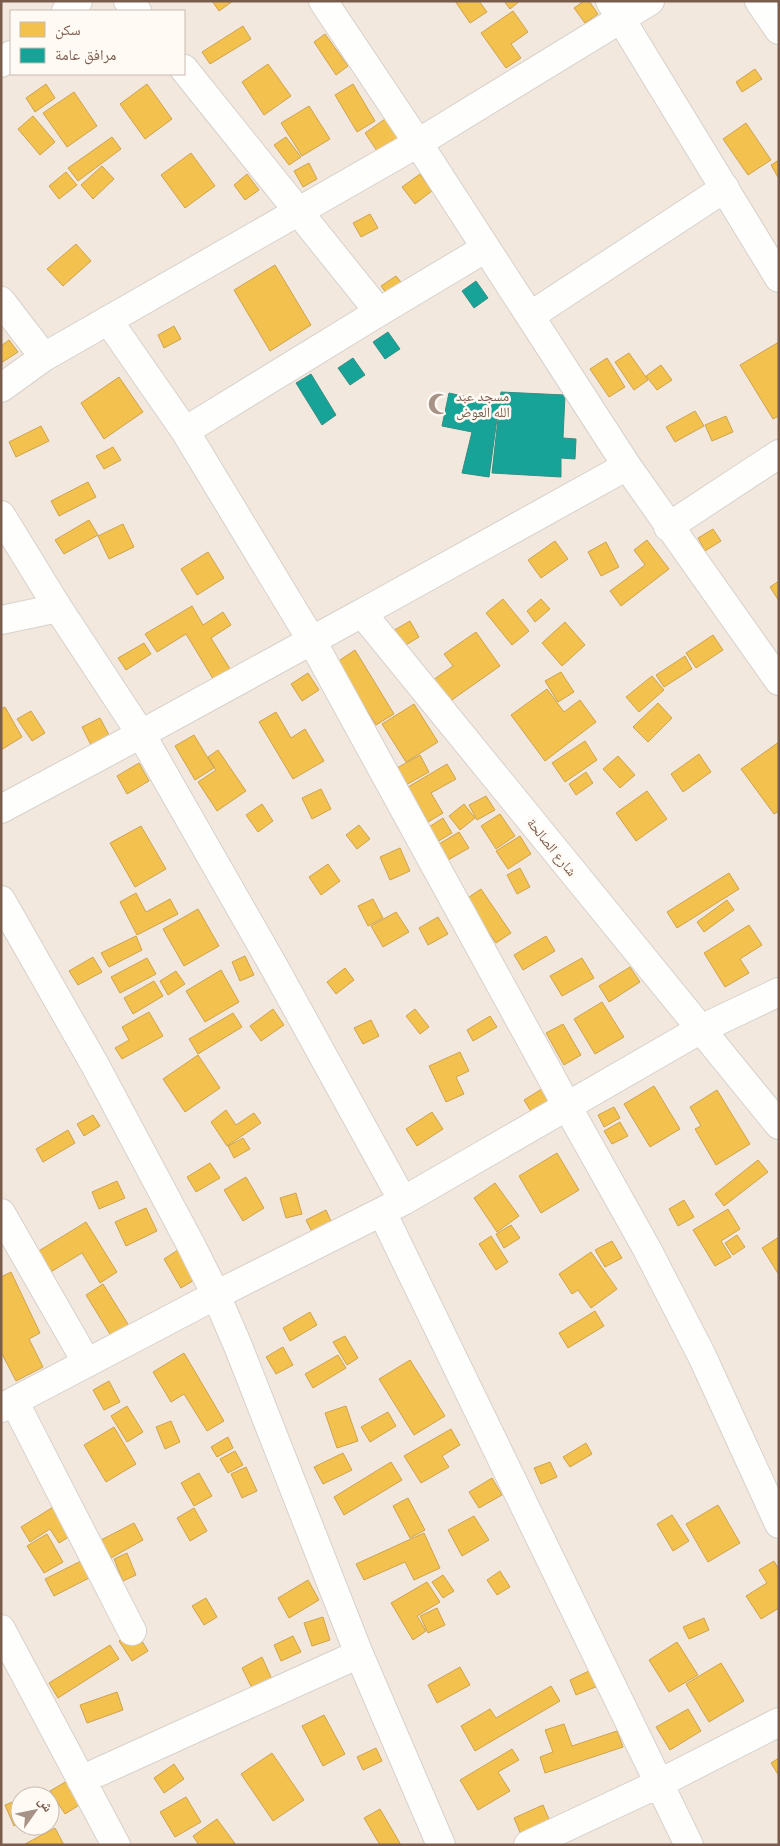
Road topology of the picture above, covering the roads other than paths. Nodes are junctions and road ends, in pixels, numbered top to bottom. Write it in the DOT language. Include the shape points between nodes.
graph roads {
  1 [pos="78,1"];
  2 [pos="323,1"];
  3 [pos="650,1"];
  4 [pos="759,1"];
  5 [pos="67,10"];
  6 [pos="616,10"];
  7 [pos="779,30"];
  8 [pos="185,71"];
  9 [pos="418,143"];
  10 [pos="725,188"];
  11 [pos="299,212"];
  12 [pos="486,248"];
  13 [pos="779,278"];
  14 [pos="1,301"];
  15 [pos="379,312"];
  16 [pos="530,316"];
  17 [pos="108,320"];
  18 [pos="44,357"];
  19 [pos="1,388"];
  20 [pos="185,431"];
  21 [pos="779,454"];
  22 [pos="626,466"];
  23 [pos="1,516"];
  24 [pos="668,527"];
  25 [pos="58,608"];
  26 [pos="362,613"];
  27 [pos="1,620"];
  28 [pos="312,641"];
  29 [pos="779,681"];
  30 [pos="141,734"];
  31 [pos="1,809"];
  32 [pos="1,900"];
  33 [pos="779,992"];
  34 [pos="701,1029"];
  35 [pos="567,1106"];
  36 [pos="779,1125"];
  37 [pos="392,1206"];
  38 [pos="1,1213"];
  39 [pos="216,1295"];
  40 [pos="87,1363"];
  41 [pos="8,1405"];
  42 [pos="779,1524"];
  43 [pos="1,1629"];
  44 [pos="132,1631"];
  45 [pos="359,1654"];
  46 [pos="779,1722"];
  47 [pos="81,1780"];
  48 [pos="660,1783"];
  49 [pos="116,1845"];
  50 [pos="441,1845"];
  51 [pos="528,1845"];
  52 [pos="689,1845"];
  1 -- 5 [label="street"];
  2 -- 9 [label="street"];
  3 -- 6 [label="street"];
  4 -- 7 [label="street"];
  6 -- 9 [label="street"];
  6 -- 10 [label="street"];
  8 -- 11 [label="street"];
  9 -- 11 [label="street"];
  9 -- 12 [label="street"];
  10 -- 13 [label="street"];
  10 -- 16 [label="street"];
  11 -- 15 [label="street"];
  11 -- 17 [label="street"];
  12 -- 15 [label="street"];
  12 -- 16 [label="street"];
  14 -- 18 [label="street"];
  15 -- 20 [label="street"];
  16 -- 22 [label="street"];
  17 -- 18 [label="street"];
  17 -- 20 [label="street"];
  18 -- 19 [label="street"];
  20 -- 28 [label="street"];
  21 -- 24 [label="street"];
  22 -- 24 [label="street"];
  22 -- 26 [label="street"];
  23 -- 25 [label="street"];
  24 -- 29 [label="street"];
  25 -- 27 [label="street"];
  25 -- 30 [label="street"];
  26 -- 28 [label="street"];
  26 -- 34 [label="street, شارع الصالحة"];
  28 -- 30 [label="street"];
  28 -- 35 [label="street"];
  30 -- 31 [label="street"];
  30 -- 37 [label="street" via="274,965"];
  32 -- 39 [label="street" via="99,1074"];
  33 -- 34 [label="street"];
  34 -- 35 [label="street"];
  34 -- 36 [label="street, شارع الصالحة"];
  35 -- 37 [label="street"];
  35 -- 42 [label="street" via="702,1356"];
  37 -- 39 [label="street"];
  37 -- 48 [label="street"];
  38 -- 40 [label="street"];
  39 -- 40 [label="street"];
  39 -- 45 [label="street"];
  40 -- 41 [label="street"];
  41 -- 44 [label="street"];
  43 -- 47 [label="street"];
  45 -- 47 [label="street"];
  45 -- 50 [label="street"];
  46 -- 48 [label="street"];
  47 -- 49 [label="street"];
  48 -- 51 [label="street"];
  48 -- 52 [label="street"];
}
